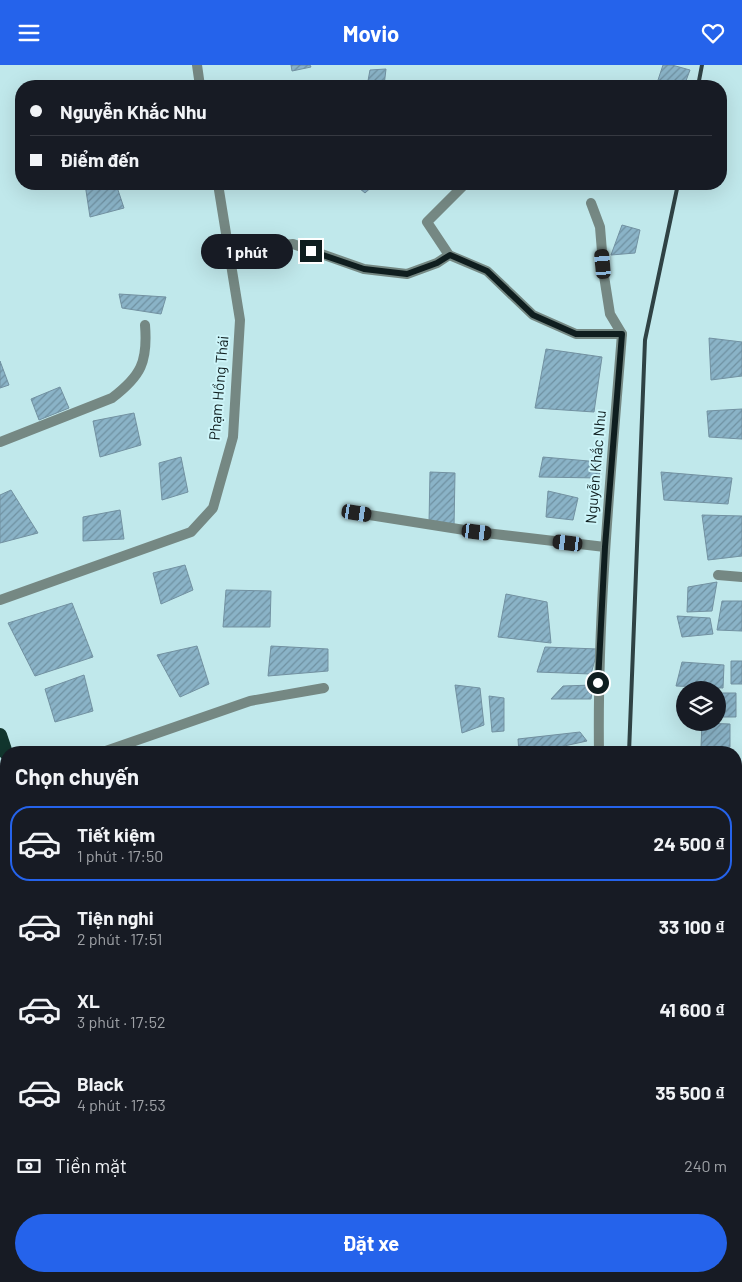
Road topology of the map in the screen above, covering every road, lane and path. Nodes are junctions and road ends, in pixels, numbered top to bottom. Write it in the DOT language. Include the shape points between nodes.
graph roads {
  1 [pos="197,65"];
  2 [pos="199,80"];
  3 [pos="219,190"];
  4 [pos="459,190"];
  5 [pos="591,203"];
  6 [pos="229,251"];
  7 [pos="450,255"];
  8 [pos="145,325"];
  9 [pos="622,334"];
  10 [pos="0,442"];
  11 [pos="357,513"];
  12 [pos="605,547"];
  13 [pos="718,575"];
  14 [pos="742,577"];
  15 [pos="0,600"];
  16 [pos="324,688"];
  17 [pos="120,746"];
  18 [pos="599,746"];
  1 -- 2 [label="street"];
  3 -- 6 [label="street, Phạm Hồng Thái"];
  4 -- 7 [label="street" via="427,221"];
  5 -- 9 [label="street" via="600,227 610,314"];
  6 -- 7 [label="street" via="293,244 364,269 407,274"];
  6 -- 15 [label="street, Phạm Hồng Thái" via="240,320 233,437 213,508 191,532"];
  7 -- 9 [label="street" via="487,271 533,315 576,334"];
  8 -- 10 [label="street" via="146,344 139,373 126,388 112,398"];
  9 -- 12 [label="street, Nguyễn Khắc Nhu"];
  11 -- 12 [label="street" via="477,532"];
  12 -- 18 [label="street, Nguyễn Khắc Nhu" via="598,683"];
  13 -- 14 [label="street"];
  16 -- 17 [label="street" via="250,701"];
}
